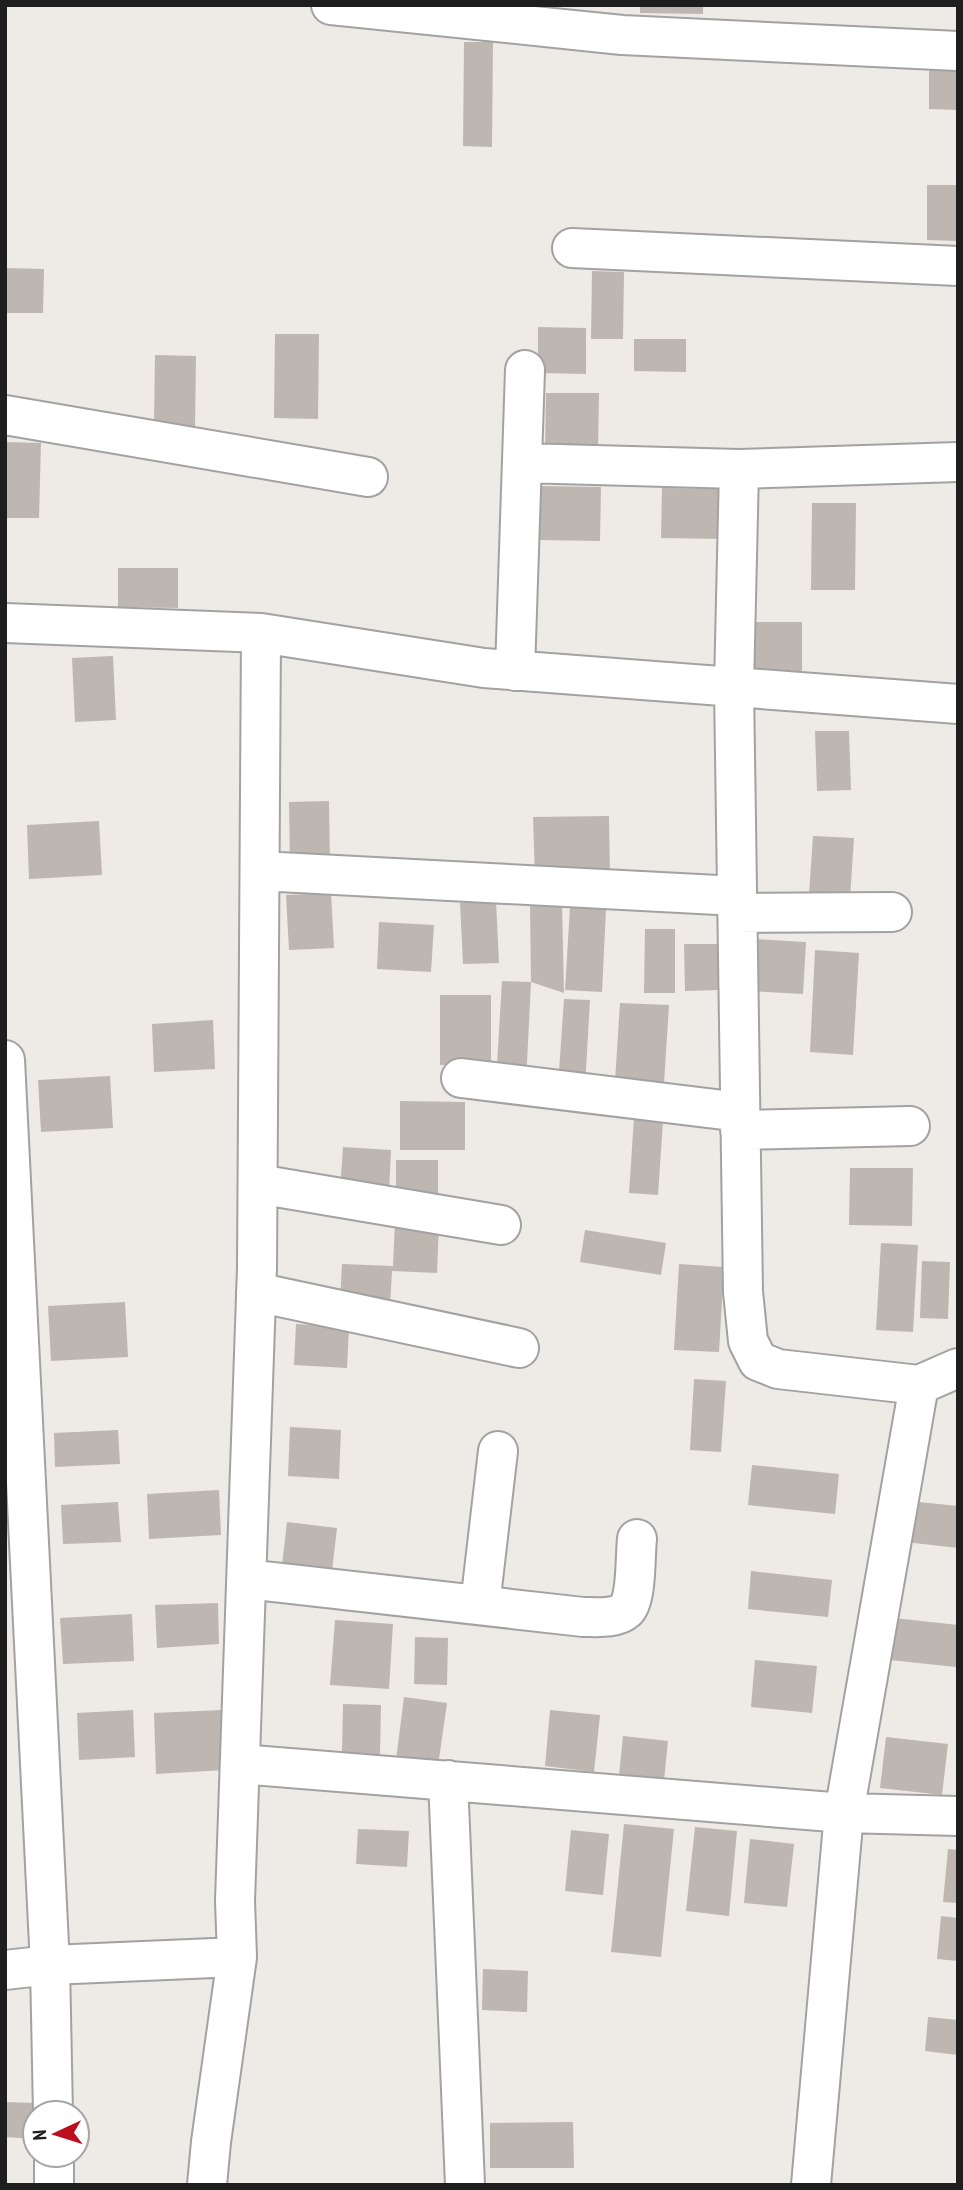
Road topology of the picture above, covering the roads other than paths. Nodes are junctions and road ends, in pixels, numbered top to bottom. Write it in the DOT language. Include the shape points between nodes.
graph roads {
  1 [pos="331,5"];
  2 [pos="622,20"];
  3 [pos="958,51"];
  4 [pos="572,248"];
  5 [pos="958,266"];
  6 [pos="525,370"];
  7 [pos="5,415"];
  8 [pos="958,462"];
  9 [pos="522,463"];
  10 [pos="739,469"];
  11 [pos="368,477"];
  12 [pos="5,623"];
  13 [pos="261,633"];
  14 [pos="515,670"];
  15 [pos="734,687"];
  16 [pos="958,704"];
  17 [pos="260,871"];
  18 [pos="737,904"];
  19 [pos="892,912"];
  20 [pos="5,1060"];
  21 [pos="461,1079"];
  22 [pos="740,1121"];
  23 [pos="910,1126"];
  24 [pos="258,1184"];
  25 [pos="501,1225"];
  26 [pos="256,1292"];
  27 [pos="519,1348"];
  28 [pos="958,1368"];
  29 [pos="919,1385"];
  30 [pos="498,1451"];
  31 [pos="636,1539"];
  32 [pos="247,1579"];
  33 [pos="480,1605"];
  34 [pos="240,1764"];
  35 [pos="448,1780"];
  36 [pos="844,1813"];
  37 [pos="958,1816"];
  38 [pos="237,1957"];
  39 [pos="50,1965"];
  40 [pos="5,1970"];
  41 [pos="53,2099"];
  42 [pos="207,2185"];
  43 [pos="465,2185"];
  44 [pos="811,2185"];
  1 -- 2 [label="street"];
  2 -- 3 [label="street"];
  4 -- 5 [label="street"];
  6 -- 9 [label="street"];
  7 -- 11 [label="street"];
  8 -- 10 [label="street"];
  9 -- 10 [label="street"];
  9 -- 14 [label="street"];
  10 -- 15 [label="street"];
  12 -- 13 [label="street"];
  13 -- 14 [label="street"];
  13 -- 17 [label="street"];
  14 -- 15 [label="street"];
  15 -- 16 [label="street"];
  15 -- 18 [label="street"];
  17 -- 18 [label="street"];
  17 -- 24 [label="street"];
  18 -- 19 [label="street"];
  18 -- 22 [label="street"];
  20 -- 39 [label="street"];
  21 -- 22 [label="street"];
  22 -- 23 [label="street"];
  22 -- 29 [label="street" via="743,1292 748,1341 758,1361 778,1369"];
  24 -- 25 [label="street"];
  24 -- 26 [label="street"];
  26 -- 27 [label="street"];
  26 -- 32 [label="street"];
  28 -- 29 [label="street"];
  29 -- 36 [label="street"];
  30 -- 33 [label="street"];
  31 -- 33 [label="street" via="632,1601 625,1611 610,1617 583,1617"];
  32 -- 33 [label="street"];
  32 -- 34 [label="street"];
  34 -- 35 [label="street"];
  34 -- 38 [label="street"];
  35 -- 36 [label="street"];
  35 -- 43 [label="street"];
  36 -- 37 [label="street"];
  36 -- 44 [label="street"];
  38 -- 39 [label="street"];
  38 -- 42 [label="street"];
  39 -- 40 [label="street"];
  39 -- 41 [label="street"];
}
